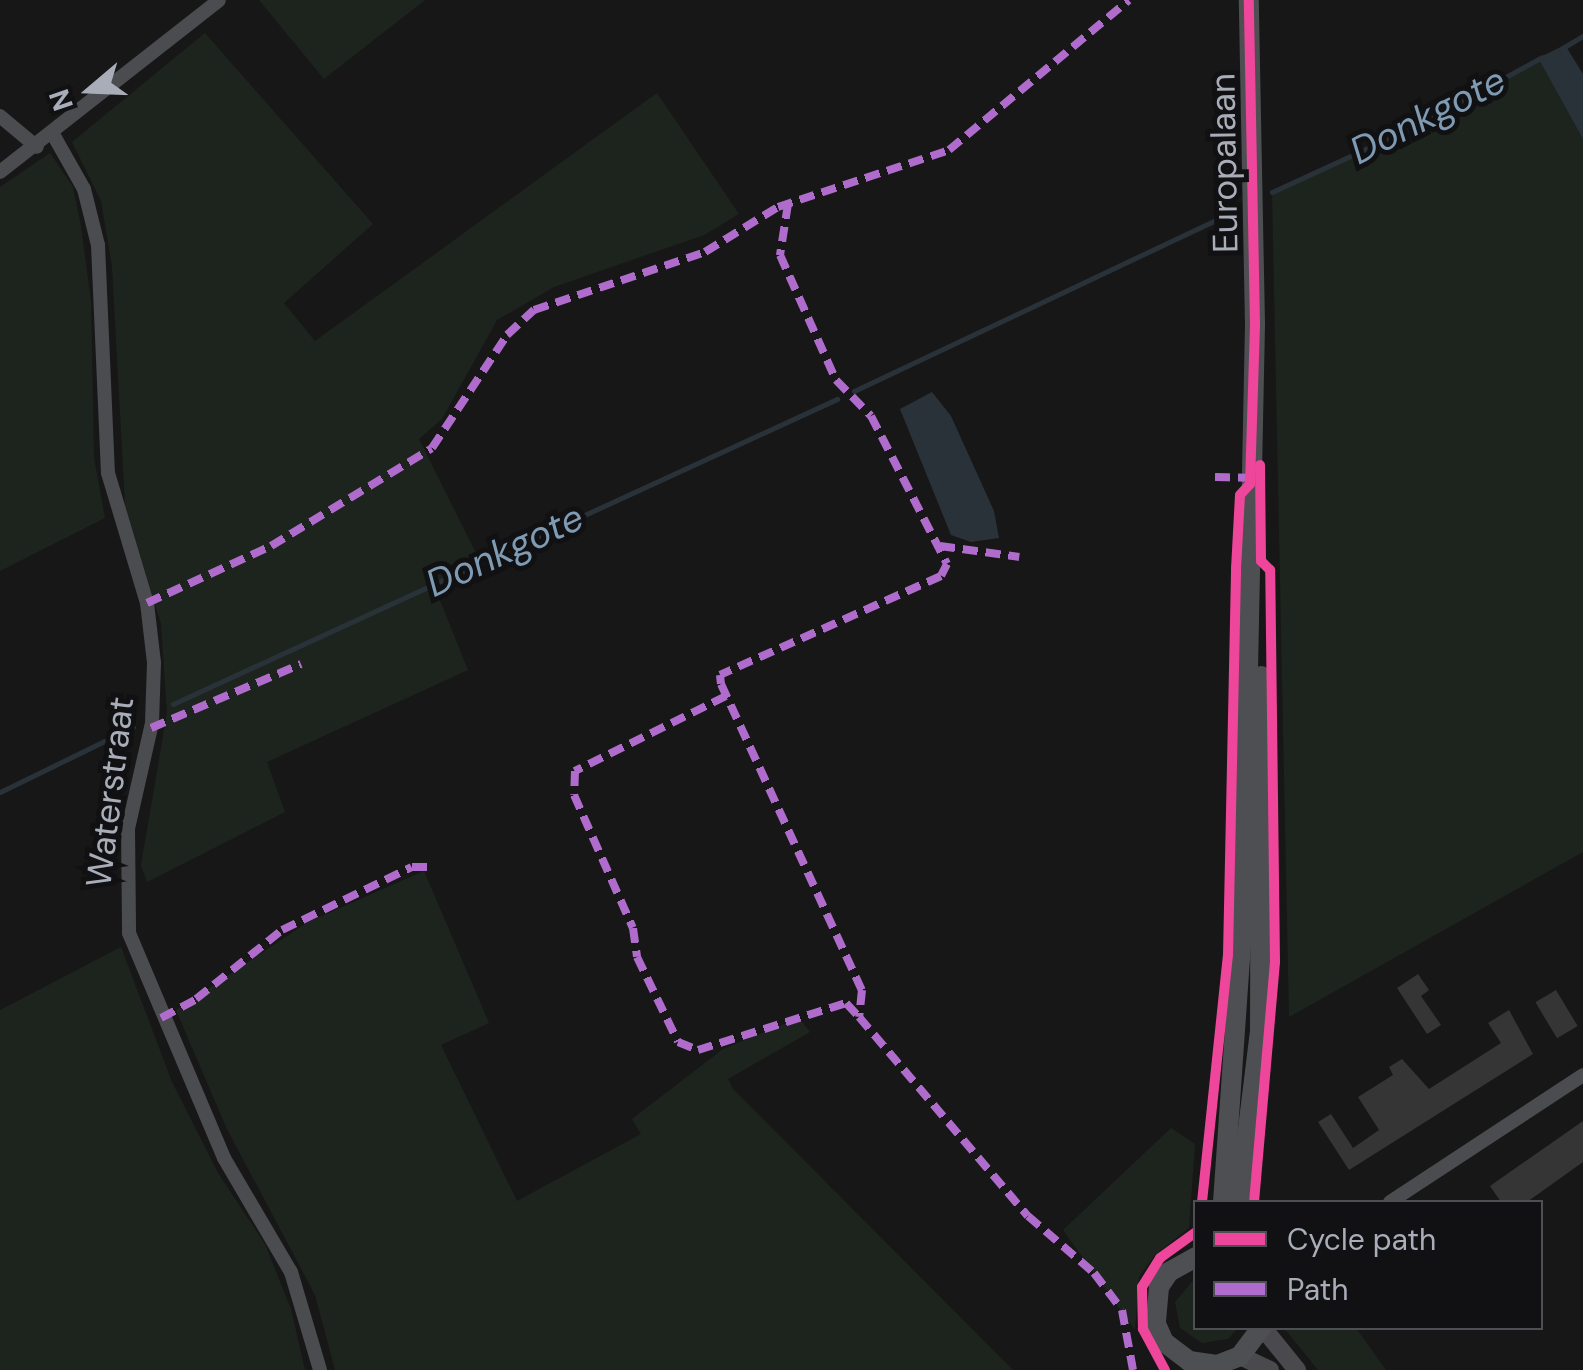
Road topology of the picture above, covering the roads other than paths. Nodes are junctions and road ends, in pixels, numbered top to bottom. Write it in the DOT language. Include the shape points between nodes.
graph roads {
  1 [pos="219,0"];
  2 [pos="1249,0"];
  3 [pos="0,116"];
  4 [pos="54,136"];
  5 [pos="37,147"];
  6 [pos="0,172"];
  7 [pos="1255,326"];
  8 [pos="1583,1075"];
  9 [pos="1222,1200"];
  10 [pos="1239,1200"];
  11 [pos="1393,1200"];
  12 [pos="1193,1260"];
  13 [pos="1260,1330"];
  14 [pos="1264,1330"];
  15 [pos="1240,1356"];
  16 [pos="1178,1362"];
  17 [pos="1215,1367"];
  18 [pos="320,1370"];
  19 [pos="1270,1370"];
  20 [pos="1297,1370"];
  1 -- 4 [label="street"];
  2 -- 7 [label="main road, Europalaan"];
  3 -- 5 [label="street"];
  4 -- 5 [label="street"];
  4 -- 18 [label="street, Waterstraat" via="84,189 98,244 108,473 146,603 154,663 152,723 128,829 130,933 224,1158 291,1272"];
  5 -- 6 [label="street"];
  7 -- 9 [label="main road, Europalaan" via="1244,917"];
  7 -- 10 [label="main road, Europalaan" via="1260,1030"];
  8 -- 11 [label="street"];
  12 -- 16 [label="main road" via="1170,1272 1154,1306 1156,1324"];
  13 -- 15 [label="main road"];
  14 -- 20 [label="main road"];
  15 -- 17 [label="main road"];
  15 -- 19 [label="main road"];
  16 -- 17 [label="main road"];
}
